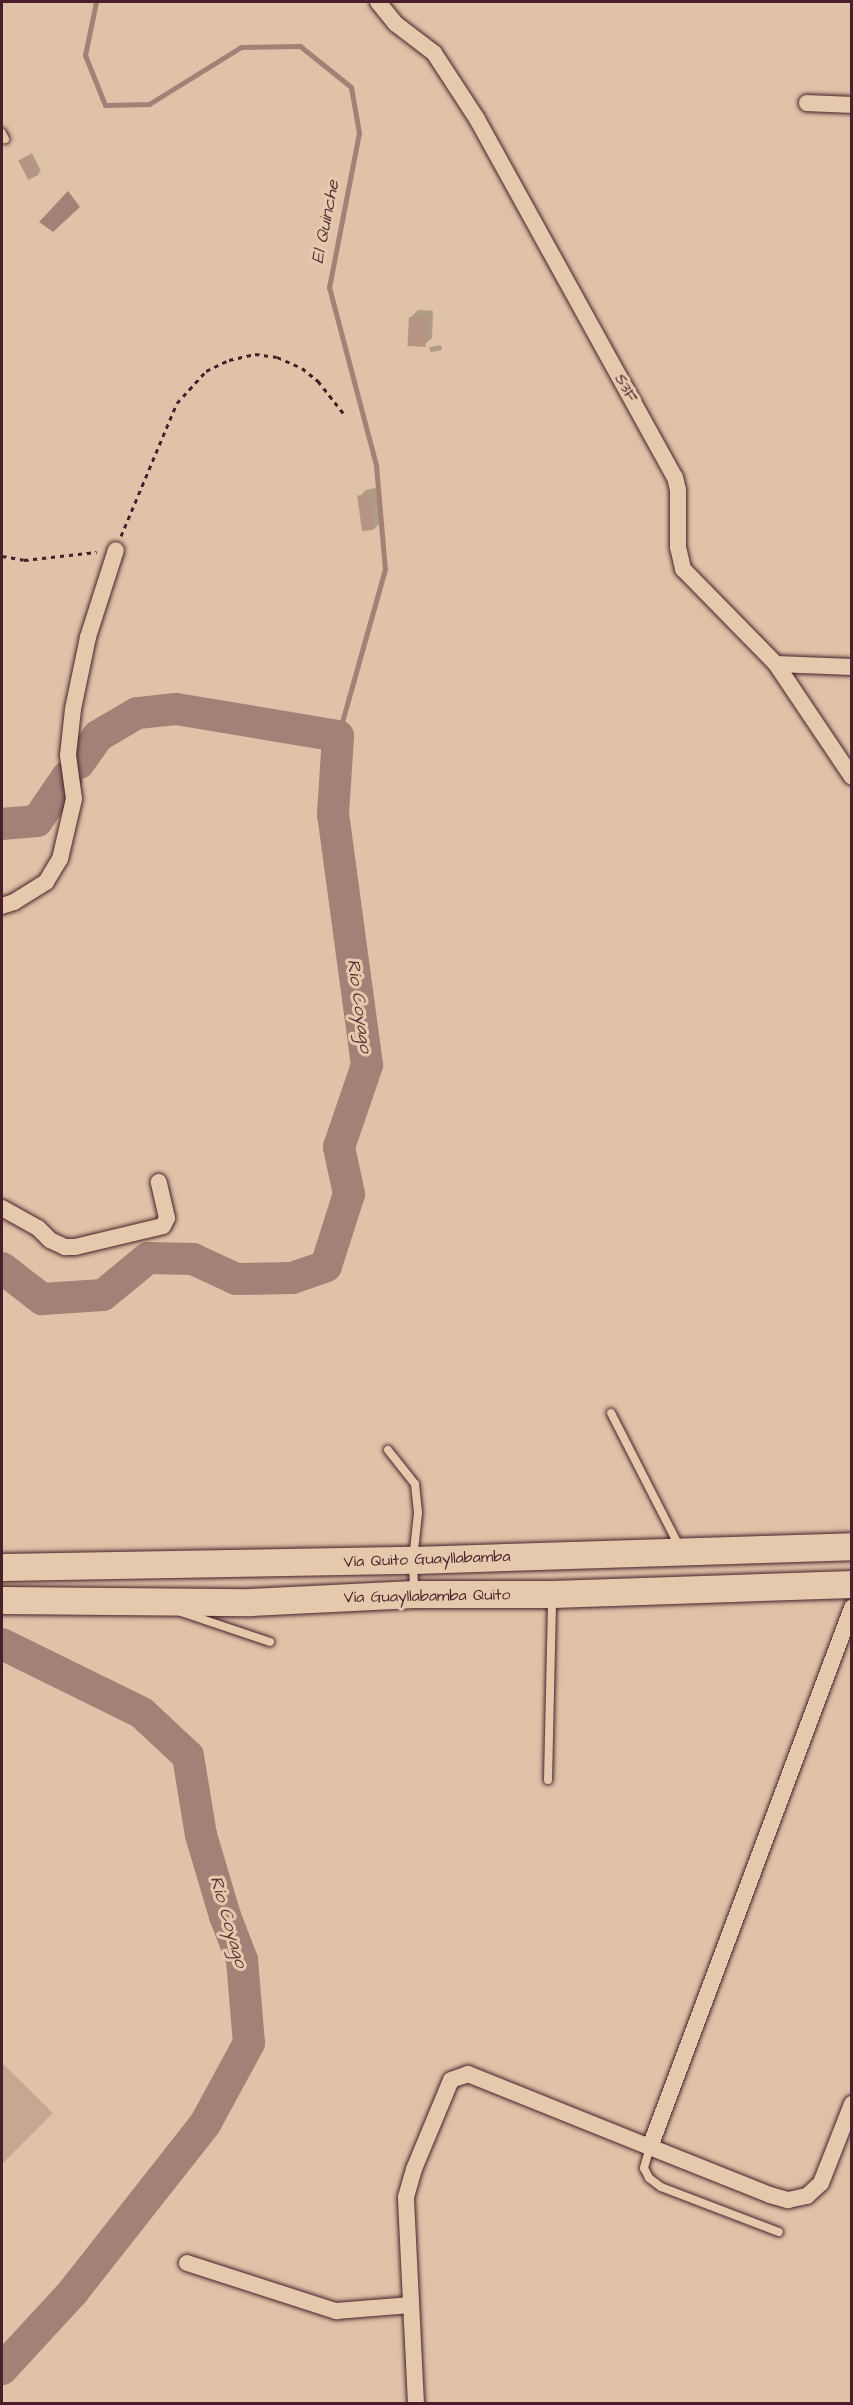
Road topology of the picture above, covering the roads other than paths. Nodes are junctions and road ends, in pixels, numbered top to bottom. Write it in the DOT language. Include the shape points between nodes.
graph roads {
  1 [pos="378,2"];
  2 [pos="807,103"];
  3 [pos="852,105"];
  4 [pos="116,550"];
  5 [pos="776,664"];
  6 [pos="852,667"];
  7 [pos="852,777"];
  8 [pos="2,906"];
  9 [pos="159,1182"];
  10 [pos="2,1208"];
  11 [pos="611,1413"];
  12 [pos="388,1450"];
  13 [pos="852,1546"];
  14 [pos="683,1551"];
  15 [pos="412,1560"];
  16 [pos="2,1567"];
  17 [pos="852,1584"];
  18 [pos="552,1593"];
  19 [pos="414,1594"];
  20 [pos="2,1600"];
  21 [pos="149,1601"];
  22 [pos="852,1608"];
  23 [pos="270,1642"];
  24 [pos="548,1780"];
  25 [pos="852,2104"];
  26 [pos="650,2147"];
  27 [pos="779,2232"];
  28 [pos="187,2263"];
  29 [pos="411,2305"];
  30 [pos="417,2403"];
  1 -- 5 [label="street, S3F" via="396,24 434,53 477,119 675,477 678,547 683,569"];
  2 -- 3 [label="street"];
  4 -- 8 [label="street" via="88,637 73,709 68,755 74,799 60,859 45,882"];
  5 -- 6 [label="street"];
  5 -- 7 [label="street, S3F"];
  9 -- 10 [label="street" via="167,1218 163,1226 75,1247 50,1240 38,1228"];
  11 -- 14 [label="lane"];
  12 -- 15 [label="lane" via="415,1484 418,1513"];
  13 -- 14 [label="highway, Vía Quito Guayllabamba"];
  14 -- 15 [label="highway, Vía Quito Guayllabamba"];
  15 -- 16 [label="highway, Vía Quito Guayllabamba"];
  15 -- 19 [label="lane"];
  17 -- 18 [label="highway, Vía Guayllabamba Quito"];
  18 -- 19 [label="highway, Vía Guayllabamba Quito"];
  18 -- 24 [label="lane"];
  19 -- 21 [label="highway, Vía Guayllabamba Quito" via="250,1602"];
  20 -- 21 [label="highway, Vía Guayllabamba Quito"];
  21 -- 23 [label="lane"];
  22 -- 26 [label="street"];
  25 -- 26 [label="street" via="821,2183 807,2196 788,2200 770,2195"];
  26 -- 27 [label="lane" via="644,2168 661,2187"];
  26 -- 29 [label="street" via="468,2074 451,2080 406,2197"];
  28 -- 29 [label="street" via="336,2311"];
  29 -- 30 [label="street"];
}
